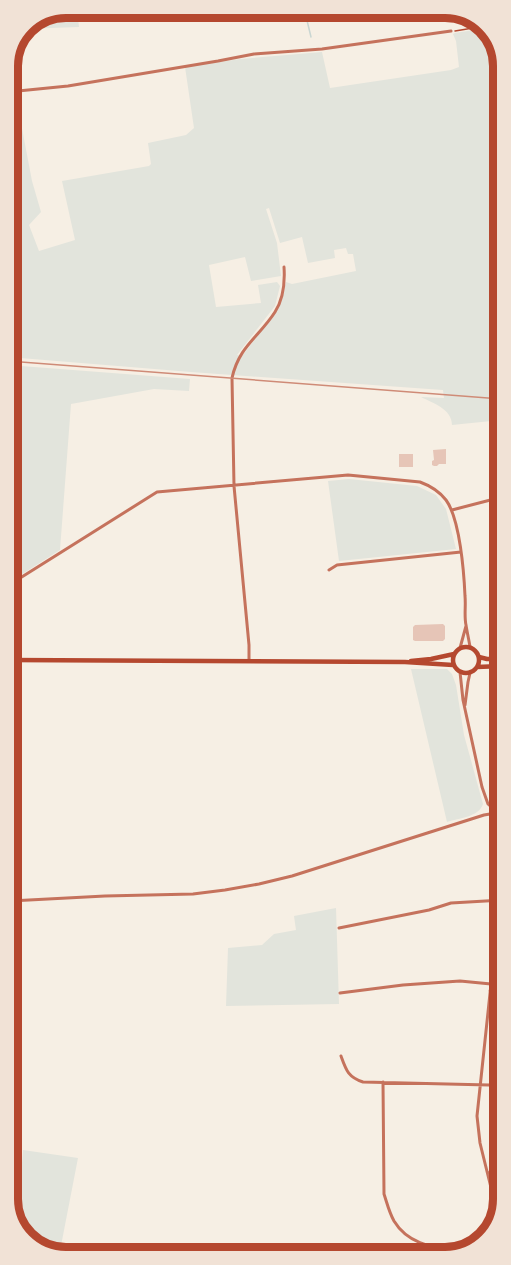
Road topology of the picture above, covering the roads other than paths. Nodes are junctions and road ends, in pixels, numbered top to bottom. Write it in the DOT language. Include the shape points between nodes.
graph roads {
  1 [pos="451,31"];
  2 [pos="18,91"];
  3 [pos="284,267"];
  4 [pos="234,486"];
  5 [pos="493,499"];
  6 [pos="452,510"];
  7 [pos="461,552"];
  8 [pos="329,570"];
  9 [pos="18,579"];
  10 [pos="466,626"];
  11 [pos="470,647"];
  12 [pos="460,648"];
  13 [pos="454,654"];
  14 [pos="479,657"];
  15 [pos="493,659"];
  16 [pos="18,660"];
  17 [pos="249,661"];
  18 [pos="405,662"];
  19 [pos="453,664"];
  20 [pos="493,666"];
  21 [pos="477,667"];
  22 [pos="460,672"];
  23 [pos="470,673"];
  24 [pos="465,706"];
  25 [pos="493,808"];
  26 [pos="493,813"];
  27 [pos="18,901"];
  28 [pos="493,901"];
  29 [pos="339,928"];
  30 [pos="491,984"];
  31 [pos="490,991"];
  32 [pos="493,992"];
  33 [pos="340,993"];
  34 [pos="341,1056"];
  35 [pos="383,1082"];
  36 [pos="480,1084"];
  37 [pos="493,1084"];
  38 [pos="493,1172"];
  39 [pos="488,1173"];
  40 [pos="493,1194"];
  41 [pos="419,1243"];
  42 [pos="416,1247"];
  43 [pos="432,1247"];
  1 -- 2 [label="street" via="254,54"];
  3 -- 4 [label="street" via="285,284 277,310 240,354 232,378"];
  4 -- 6 [label="street" via="348,476 416,482 431,486"];
  4 -- 9 [label="street" via="157,492"];
  4 -- 17 [label="street"];
  5 -- 6 [label="street"];
  6 -- 7 [label="street"];
  7 -- 8 [label="street" via="337,565"];
  7 -- 10 [label="street"];
  10 -- 11 [label="street"];
  10 -- 12 [label="street"];
  11 -- 12 [label="main road"];
  11 -- 14 [label="main road"];
  12 -- 13 [label="main road"];
  13 -- 18 [label="main road"];
  13 -- 19 [label="main road"];
  14 -- 15 [label="main road"];
  14 -- 21 [label="main road"];
  16 -- 17 [label="main road"];
  17 -- 18 [label="main road"];
  18 -- 19 [label="main road"];
  19 -- 22 [label="main road"];
  20 -- 21 [label="main road"];
  21 -- 23 [label="main road"];
  22 -- 23 [label="main road"];
  22 -- 24 [label="street"];
  23 -- 24 [label="street"];
  24 -- 25 [label="street" via="482,787"];
  26 -- 27 [label="street" via="248,886 193,894"];
  28 -- 29 [label="street" via="451,903"];
  30 -- 31 [label="street"];
  30 -- 33 [label="street" via="460,981"];
  31 -- 32 [label="street"];
  31 -- 36 [label="street"];
  34 -- 35 [label="street" via="354,1079"];
  35 -- 36 [label="street"];
  35 -- 41 [label="street" via="384,1194 401,1231"];
  36 -- 37 [label="street"];
  36 -- 39 [label="street" via="477,1129"];
  38 -- 39 [label="street"];
  39 -- 40 [label="street"];
  41 -- 42 [label="street"];
  41 -- 43 [label="street"];
}
